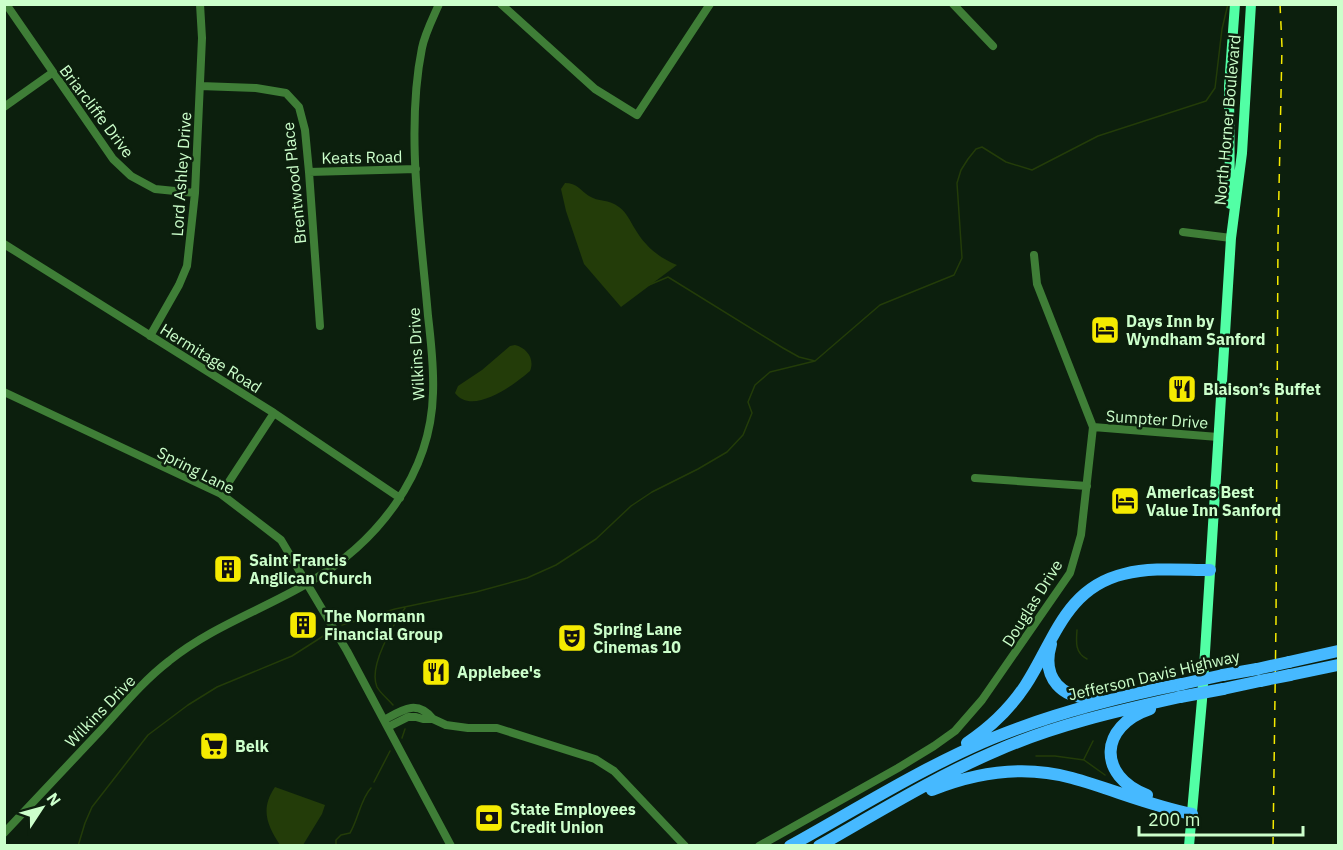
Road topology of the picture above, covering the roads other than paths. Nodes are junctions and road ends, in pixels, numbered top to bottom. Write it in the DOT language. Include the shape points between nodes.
graph roads {
  1 [pos="6,4"];
  2 [pos="200,4"];
  3 [pos="439,4"];
  4 [pos="501,4"];
  5 [pos="710,4"];
  6 [pos="953,4"];
  7 [pos="1235,4"];
  8 [pos="1251,4"];
  9 [pos="993,46"];
  10 [pos="52,73"];
  11 [pos="200,86"];
  12 [pos="4,107"];
  13 [pos="416,169"];
  14 [pos="309,172"];
  15 [pos="195,193"];
  16 [pos="1183,232"];
  17 [pos="1232,238"];
  18 [pos="4,244"];
  19 [pos="1034,255"];
  20 [pos="320,326"];
  21 [pos="150,336"];
  22 [pos="4,392"];
  23 [pos="274,413"];
  24 [pos="1093,428"];
  25 [pos="1218,437"];
  26 [pos="975,478"];
  27 [pos="1087,486"];
  28 [pos="220,494"];
  29 [pos="400,498"];
  30 [pos="1210,570"];
  31 [pos="308,583"];
  32 [pos="1057,628"];
  33 [pos="1338,651"];
  34 [pos="1338,665"];
  35 [pos="1289,668"];
  36 [pos="1259,675"];
  37 [pos="1148,691"];
  38 [pos="1158,702"];
  39 [pos="386,724"];
  40 [pos="951,758"];
  41 [pos="905,797"];
  42 [pos="1192,810"];
  43 [pos="4,833"];
  44 [pos="452,846"];
  45 [pos="685,846"];
  46 [pos="759,846"];
  47 [pos="790,846"];
  48 [pos="819,846"];
  49 [pos="1189,846"];
  1 -- 10 [label="street, Briarcliffe Drive"];
  2 -- 11 [label="street, Lord Ashley Drive"];
  3 -- 13 [label="street, Wilkins Drive" via="422,46 416,98"];
  4 -- 5 [label="street" via="595,88 637,115"];
  6 -- 9 [label="street"];
  7 -- 17 [label="main road, North Horner Boulevard" via="1229,92"];
  8 -- 17 [label="main road, North Horner Boulevard" via="1242,153"];
  10 -- 12 [label="street"];
  10 -- 15 [label="street, Briarcliffe Drive" via="113,159 131,176 155,189"];
  11 -- 14 [label="street, Brentwood Place" via="286,93 298,107 305,130"];
  11 -- 15 [label="street, Lord Ashley Drive"];
  13 -- 14 [label="street, Keats Road"];
  13 -- 29 [label="street, Wilkins Drive" via="433,394 420,464"];
  14 -- 20 [label="street, Brentwood Place"];
  15 -- 21 [label="street, Lord Ashley Drive" via="187,266"];
  16 -- 17 [label="street"];
  17 -- 25 [label="main road, North Horner Boulevard"];
  18 -- 21 [label="street, Hermitage Road"];
  19 -- 24 [label="street, Douglas Drive" via="1037,284"];
  21 -- 23 [label="street, Hermitage Road"];
  22 -- 28 [label="street, Spring Lane"];
  23 -- 28 [label="street"];
  23 -- 29 [label="street, Hermitage Road"];
  24 -- 25 [label="street, Sumpter Drive"];
  24 -- 27 [label="street, Douglas Drive"];
  25 -- 30 [label="main road, North Horner Boulevard"];
  26 -- 27 [label="street"];
  27 -- 46 [label="street, Douglas Drive" via="1071,573 968,718 934,746"];
  28 -- 31 [label="street, Spring Lane" via="281,540"];
  29 -- 31 [label="street, Wilkins Drive" via="372,535"];
  30 -- 32 [label="highway" via="1149,570 1112,577 1082,596"];
  30 -- 42 [label="main road, North Horner Boulevard"];
  31 -- 39 [label="street, Spring Lane"];
  31 -- 43 [label="street, Wilkins Drive" via="197,640 167,662"];
  32 -- 37 [label="highway" via="1049,663 1050,678 1058,686 1084,699 1123,691"];
  32 -- 40 [label="highway" via="1013,702"];
  33 -- 35 [label="highway, Jefferson Davis Highway"];
  34 -- 35 [label="highway, Jefferson Davis Highway"];
  35 -- 36 [label="highway, Jefferson Davis Highway, bridge"];
  36 -- 37 [label="highway, Jefferson Davis Highway, bridge" via="1223,675"];
  36 -- 38 [label="highway, Jefferson Davis Highway, bridge" via="1223,689"];
  37 -- 40 [label="highway, Jefferson Davis Highway" via="1041,720"];
  38 -- 41 [label="highway, Jefferson Davis Highway" via="1084,719 1027,738"];
  38 -- 42 [label="highway" via="1118,728 1111,743 1114,768 1133,789"];
  39 -- 44 [label="street, Spring Lane"];
  39 -- 45 [label="street" via="408,717 468,728 497,728 606,764"];
  40 -- 47 [label="highway, Jefferson Davis Highway"];
  41 -- 42 [label="highway" via="970,777 1026,771 1072,778 1172,810"];
  41 -- 48 [label="highway, Jefferson Davis Highway"];
  42 -- 49 [label="main road, North Horner Boulevard"];
}
